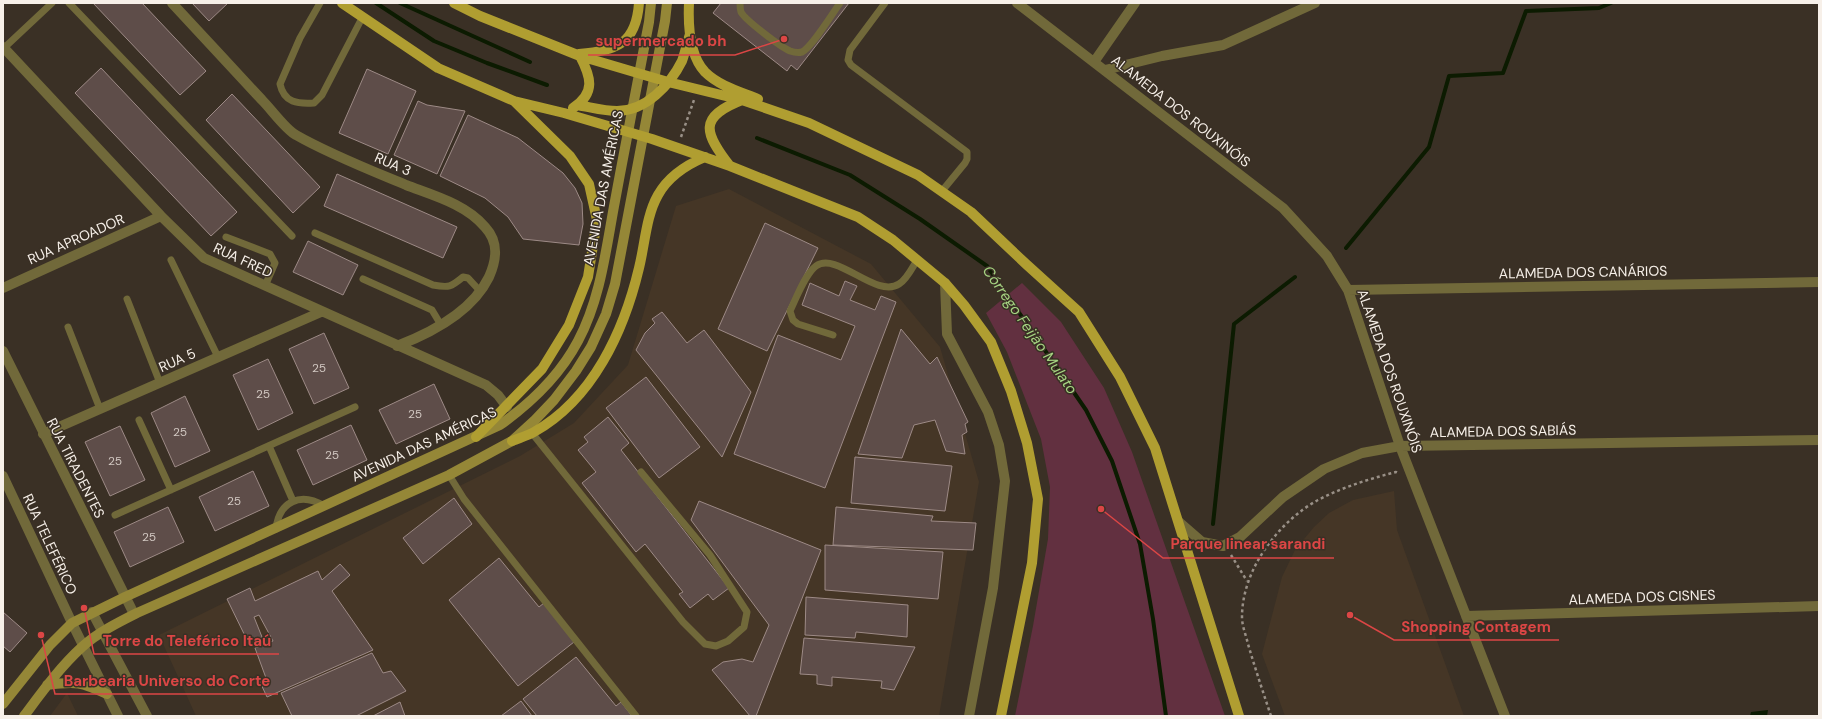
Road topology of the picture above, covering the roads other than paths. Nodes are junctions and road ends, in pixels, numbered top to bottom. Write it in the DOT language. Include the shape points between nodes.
graph roads {
  1 [pos="52,3"];
  2 [pos="69,3"];
  3 [pos="172,3"];
  4 [pos="320,3"];
  5 [pos="342,3"];
  6 [pos="454,3"];
  7 [pos="639,3"];
  8 [pos="651,3"];
  9 [pos="667,3"];
  10 [pos="689,3"];
  11 [pos="740,3"];
  12 [pos="840,3"];
  13 [pos="885,3"];
  14 [pos="1017,3"];
  15 [pos="1135,3"];
  16 [pos="1315,3"];
  17 [pos="362,18"];
  18 [pos="690,33"];
  19 [pos="3,47"];
  20 [pos="577,55"];
  21 [pos="1094,62"];
  22 [pos="1104,70"];
  23 [pos="668,82"];
  24 [pos="742,100"];
  25 [pos="514,101"];
  26 [pos="577,105"];
  27 [pos="564,113"];
  28 [pos="809,123"];
  29 [pos="705,157"];
  30 [pos="730,166"];
  31 [pos="942,191"];
  32 [pos="161,216"];
  33 [pos="315,233"];
  34 [pos="292,236"];
  35 [pos="226,237"];
  36 [pos="171,260"];
  37 [pos="917,260"];
  38 [pos="363,279"];
  39 [pos="1819,282"];
  40 [pos="945,283"];
  41 [pos="265,286"];
  42 [pos="3,288"];
  43 [pos="1348,290"];
  44 [pos="480,291"];
  45 [pos="127,299"];
  46 [pos="321,312"];
  47 [pos="441,326"];
  48 [pos="68,327"];
  49 [pos="833,335"];
  50 [pos="397,346"];
  51 [pos="3,351"];
  52 [pos="218,358"];
  53 [pos="160,383"];
  54 [pos="355,407"];
  55 [pos="507,407"];
  56 [pos="100,409"];
  57 [pos="139,420"];
  58 [pos="532,433"];
  59 [pos="43,434"];
  60 [pos="476,437"];
  61 [pos="1819,440"];
  62 [pos="512,441"];
  63 [pos="269,446"];
  64 [pos="1400,446"];
  65 [pos="641,472"];
  66 [pos="448,475"];
  67 [pos="3,476"];
  68 [pos="171,490"];
  69 [pos="293,501"];
  70 [pos="324,506"];
  71 [pos="115,515"];
  72 [pos="1179,522"];
  73 [pos="276,528"];
  74 [pos="125,597"];
  75 [pos="1819,606"];
  76 [pos="92,612"];
  77 [pos="134,614"];
  78 [pos="1466,616"];
  79 [pos="72,623"];
  80 [pos="103,633"];
  81 [pos="83,646"];
  82 [pos="47,685"];
  83 [pos="107,694"];
  84 [pos="3,704"];
  85 [pos="24,716"];
  86 [pos="118,716"];
  87 [pos="147,716"];
  88 [pos="636,716"];
  89 [pos="969,716"];
  90 [pos="1001,716"];
  91 [pos="1239,716"];
  92 [pos="1506,716"];
  1 -- 19 [label="lane"];
  2 -- 34 [label="lane"];
  3 -- 44 [label="street, RUA 3" via="294,134 370,170 450,203 472,215 485,227 495,245 495,262"];
  4 -- 17 [label="lane" via="300,38 280,84 281,91 298,104 314,103 322,95"];
  5 -- 17 [label="main road"];
  6 -- 20 [label="main road"];
  7 -- 20 [label="main road" via="636,23 629,37 618,46"];
  8 -- 60 [label="main road, AVENIDA DAS AMÉRICAS" via="604,262 596,295 578,342 550,380 520,411"];
  9 -- 62 [label="main road" via="615,284 606,314 591,347 576,371 554,400"];
  10 -- 18 [label="main road"];
  11 -- 12 [label="lane" via="742,13 750,21 790,51 799,52 812,43"];
  13 -- 31 [label="lane" via="850,50 848,60 851,65 967,152 965,163"];
  14 -- 21 [label="street, ALAMEDA DOS ROUXINÓIS"];
  15 -- 21 [label="street"];
  16 -- 22 [label="street" via="1223,45"];
  17 -- 25 [label="main road" via="438,68"];
  18 -- 23 [label="main road" via="682,59"];
  18 -- 28 [label="main road" via="697,58 705,72 722,84"];
  19 -- 32 [label="street, RUA FRED"];
  20 -- 23 [label="main road"];
  20 -- 26 [label="main road" via="588,72 590,83 588,93"];
  21 -- 22 [label="street, ALAMEDA DOS ROUXINÓIS"];
  22 -- 43 [label="street, ALAMEDA DOS ROUXINÓIS" via="1283,208 1327,256"];
  23 -- 24 [label="main road"];
  23 -- 26 [label="main road" via="648,101 629,110 616,111"];
  24 -- 28 [label="main road"];
  24 -- 30 [label="main road" via="724,107 713,117 709,126 717,148"];
  25 -- 27 [label="main road"];
  25 -- 55 [label="main road" via="570,156 589,184 597,220 588,277 569,325 542,370"];
  26 -- 27 [label="main road"];
  27 -- 29 [label="main road"];
  28 -- 31 [label="main road" via="918,175"];
  29 -- 30 [label="main road"];
  29 -- 58 [label="main road" via="682,169 658,194 651,211 639,269 627,310 619,332 604,359 587,384 568,405 549,423"];
  30 -- 37 [label="main road" via="858,217 893,240"];
  31 -- 72 [label="main road" via="971,212 1079,312 1120,377 1155,448"];
  32 -- 41 [label="street, RUA FRED" via="204,258"];
  32 -- 42 [label="street, RUA APROADOR"];
  33 -- 44 [label="lane" via="434,284 454,286 463,277 468,278"];
  35 -- 41 [label="lane" via="270,254 275,264"];
  36 -- 52 [label="lane"];
  37 -- 40 [label="main road"];
  37 -- 49 [label="lane" via="905,279 898,285 886,288 828,263 817,265 810,272 790,311 798,324"];
  38 -- 47 [label="lane" via="432,310"];
  39 -- 43 [label="street, ALAMEDA DOS CANÁRIOS"];
  40 -- 89 [label="street" via="946,334 988,412 999,445 1005,482 993,588"];
  40 -- 90 [label="main road" via="991,342 1011,391 1027,443 1038,499 1032,563"];
  41 -- 46 [label="street, RUA FRED"];
  43 -- 64 [label="street, ALAMEDA DOS ROUXINÓIS"];
  44 -- 47 [label="street, RUA 3"];
  45 -- 53 [label="lane"];
  46 -- 50 [label="street, RUA FRED"];
  46 -- 52 [label="street, RUA 5"];
  47 -- 50 [label="street, RUA 3"];
  48 -- 56 [label="lane"];
  50 -- 55 [label="street, RUA FRED" via="486,385"];
  51 -- 59 [label="street, RUA TIRADENTES"];
  52 -- 53 [label="street, RUA 5"];
  53 -- 56 [label="street, RUA 5"];
  54 -- 63 [label="lane"];
  55 -- 60 [label="main road"];
  56 -- 59 [label="street, RUA 5"];
  57 -- 68 [label="lane"];
  58 -- 62 [label="main road"];
  58 -- 65 [label="lane" via="683,622 705,644 716,646 728,641 744,627 747,612 710,555"];
  59 -- 74 [label="street, RUA TIRADENTES"];
  60 -- 70 [label="main road, AVENIDA DAS AMÉRICAS"];
  61 -- 64 [label="street, ALAMEDA DOS SABIÁS"];
  62 -- 66 [label="main road"];
  63 -- 68 [label="lane"];
  63 -- 69 [label="lane"];
  64 -- 72 [label="street, ALAMEDA DOS SABIÁS" via="1362,453 1324,469 1283,497 1240,537 1224,546 1202,542"];
  64 -- 78 [label="street, ALAMEDA DOS ROUXINÓIS"];
  66 -- 77 [label="main road"];
  66 -- 88 [label="lane" via="464,499"];
  67 -- 79 [label="street, RUA TELEFÉRICO"];
  68 -- 71 [label="lane"];
  69 -- 70 [label="lane" via="304,499"];
  69 -- 73 [label="lane" via="280,512"];
  70 -- 73 [label="main road, AVENIDA DAS AMÉRICAS"];
  72 -- 91 [label="main road"];
  73 -- 74 [label="main road, AVENIDA DAS AMÉRICAS"];
  74 -- 76 [label="main road, AVENIDA DAS AMÉRICAS"];
  74 -- 77 [label="street, RUA TIRADENTES"];
  75 -- 78 [label="street, ALAMEDA DOS CISNES"];
  76 -- 79 [label="main road, AVENIDA DAS AMÉRICAS"];
  76 -- 80 [label="street"];
  77 -- 80 [label="main road"];
  78 -- 92 [label="street, ALAMEDA DOS ROUXINÓIS"];
  79 -- 81 [label="street, RUA TELEFÉRICO"];
  79 -- 84 [label="main road, AVENIDA DAS AMÉRICAS" via="50,645"];
  80 -- 81 [label="main road"];
  80 -- 87 [label="street"];
  81 -- 82 [label="main road"];
  81 -- 83 [label="street, RUA TELEFÉRICO"];
  82 -- 83 [label="main road" via="82,683"];
  82 -- 85 [label="main road"];
  83 -- 86 [label="street, RUA TELEFÉRICO"];
}
